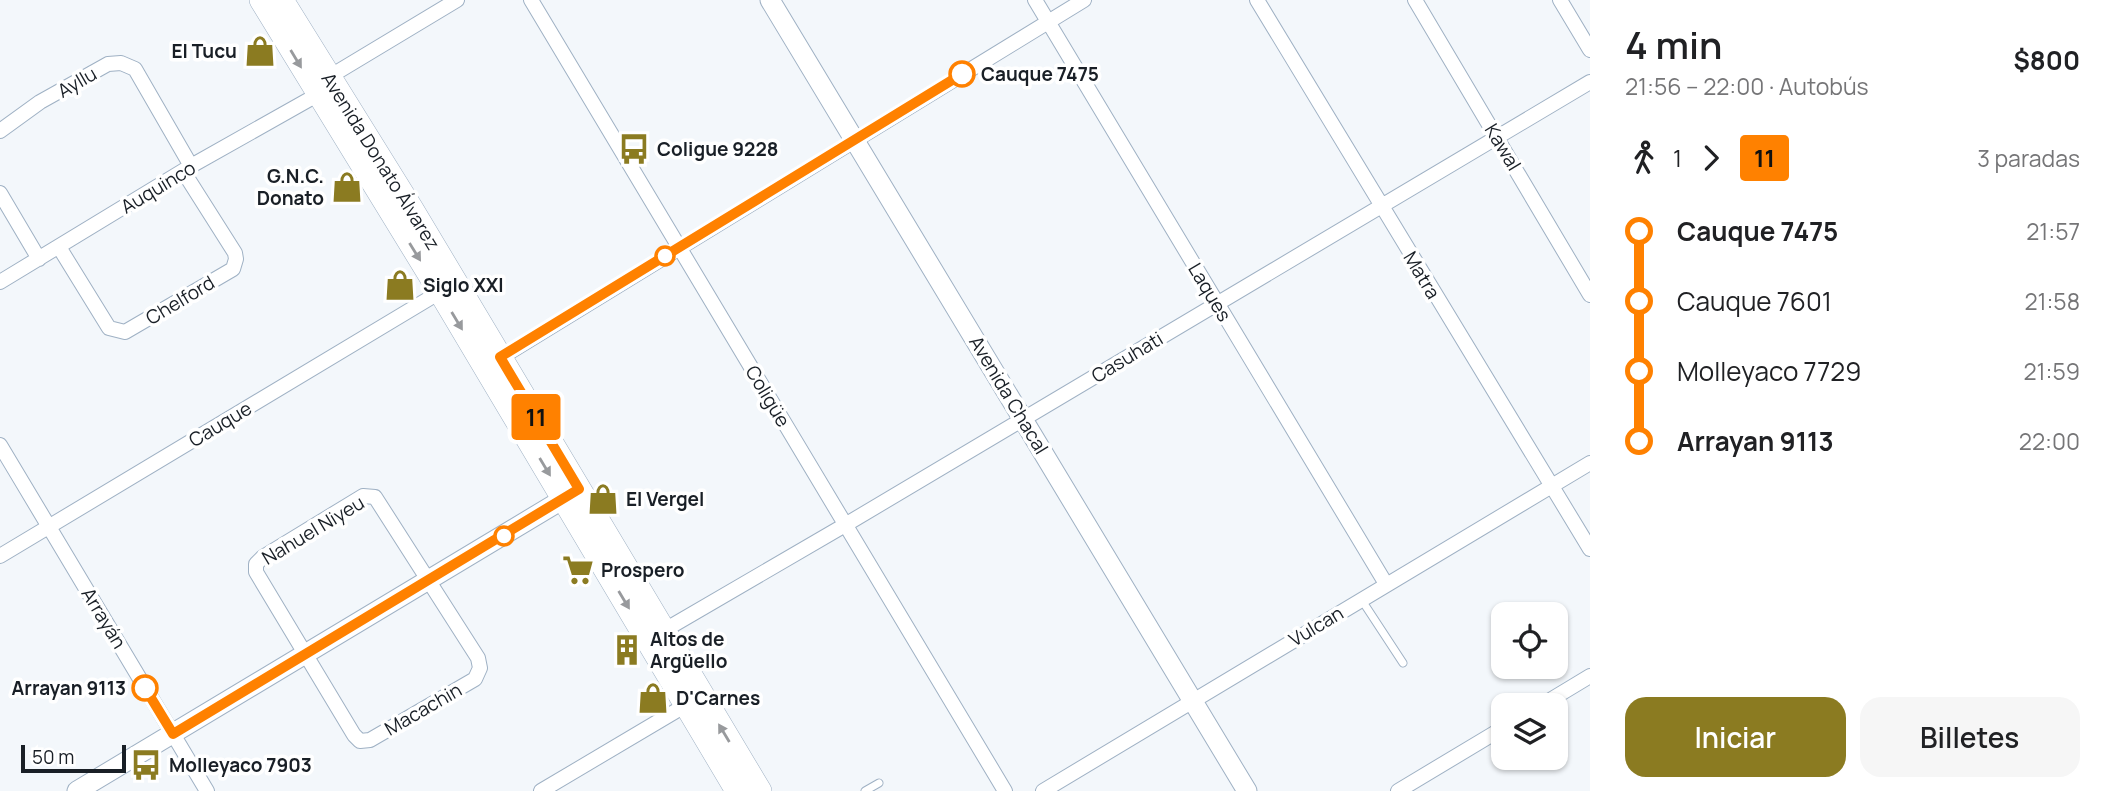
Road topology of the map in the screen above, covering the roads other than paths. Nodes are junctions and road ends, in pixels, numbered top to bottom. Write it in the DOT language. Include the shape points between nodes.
graph roads {
  1 [pos="261,0"];
  2 [pos="282,0"];
  3 [pos="457,0"];
  4 [pos="531,0"];
  5 [pos="770,0"];
  6 [pos="1035,0"];
  7 [pos="1084,0"];
  8 [pos="1257,0"];
  9 [pos="1415,0"];
  10 [pos="1560,0"];
  11 [pos="1048,22"];
  12 [pos="1590,50"];
  13 [pos="1590,82"];
  14 [pos="323,86"];
  15 [pos="0,131"];
  16 [pos="1497,137"];
  17 [pos="855,140"];
  18 [pos="187,168"];
  19 [pos="0,193"];
  20 [pos="1380,206"];
  21 [pos="59,247"];
  22 [pos="680,247"];
  23 [pos="39,259"];
  24 [pos="0,282"];
  25 [pos="440,292"];
  26 [pos="1590,295"];
  27 [pos="1217,303"];
  28 [pos="493,362"];
  29 [pos="1023,419"];
  30 [pos="0,445"];
  31 [pos="1590,463"];
  32 [pos="1551,485"];
  33 [pos="572,494"];
  34 [pos="845,525"];
  35 [pos="49,527"];
  36 [pos="1590,549"];
  37 [pos="0,556"];
  38 [pos="429,581"];
  39 [pos="1386,584"];
  40 [pos="1361,599"];
  41 [pos="663,631"];
  42 [pos="305,656"];
  43 [pos="1403,663"];
  44 [pos="1590,676"];
  45 [pos="1562,693"];
  46 [pos="1194,700"];
  47 [pos="686,705"];
  48 [pos="173,734"];
  49 [pos="1491,735"];
  50 [pos="879,783"];
  51 [pos="77,791"];
  52 [pos="207,791"];
  53 [pos="541,791"];
  54 [pos="737,791"];
  55 [pos="760,791"];
  56 [pos="864,791"];
  57 [pos="1005,791"];
  58 [pos="1043,791"];
  59 [pos="1247,791"];
  60 [pos="1398,791"];
  1 -- 14 [label="main road, Avenida Donato Álvarez, one-way"];
  2 -- 14 [label="main road, Avenida Donato Álvarez"];
  3 -- 14 [label="street, Auquinco"];
  4 -- 22 [label="street, Coligüe"];
  5 -- 17 [label="main road, Avenida Chacal"];
  6 -- 11 [label="street, Laques"];
  7 -- 11 [label="street"];
  8 -- 20 [label="street, Matra"];
  9 -- 16 [label="street, Kawal"];
  10 -- 12 [label="street"];
  11 -- 17 [label="street"];
  11 -- 27 [label="street, Laques"];
  13 -- 16 [label="street, Casuhati"];
  14 -- 18 [label="street, Auquinco"];
  14 -- 25 [label="main road, Avenida Donato Álvarez, one-way"];
  14 -- 28 [label="main road, Avenida Donato Álvarez"];
  15 -- 18 [label="street, Ayllu" via="40,102 108,64 121,63 135,69"];
  16 -- 20 [label="street, Casuhati"];
  16 -- 26 [label="street, Kawal"];
  17 -- 22 [label="street"];
  17 -- 29 [label="main road, Avenida Chacal"];
  18 -- 21 [label="street, Auquinco"];
  18 -- 21 [label="street, Chelford" via="235,253 233,268 125,332 116,331 109,328"];
  19 -- 23 [label="street"];
  20 -- 27 [label="street, Casuhati"];
  20 -- 32 [label="street, Matra"];
  21 -- 23 [label="street, Auquinco"];
  22 -- 28 [label="street"];
  22 -- 34 [label="street, Coligüe"];
  23 -- 24 [label="street, Auquinco"];
  25 -- 28 [label="main road, Avenida Donato Álvarez, one-way"];
  25 -- 35 [label="street, Cauque"];
  27 -- 29 [label="street, Casuhati"];
  27 -- 39 [label="street, Laques"];
  28 -- 33 [label="main road, Avenida Donato Álvarez"];
  29 -- 34 [label="street, Casuhati"];
  29 -- 46 [label="main road, Avenida Chacal"];
  30 -- 35 [label="street, Arrayán"];
  31 -- 32 [label="street, Vulcan"];
  32 -- 36 [label="street, Matra"];
  32 -- 39 [label="street, Vulcan"];
  33 -- 38 [label="main road"];
  33 -- 41 [label="main road, Avenida Donato Álvarez"];
  33 -- 47 [label="main road, Avenida Donato Álvarez, one-way"];
  34 -- 41 [label="street, Casuhati"];
  34 -- 57 [label="street, Coligüe"];
  35 -- 37 [label="street, Cauque"];
  35 -- 48 [label="street, Arrayán"];
  38 -- 42 [label="main road"];
  38 -- 42 [label="street, Nahuel Niyeu" via="375,497 363,496 256,564 256,572"];
  38 -- 42 [label="street, Macachin" via="478,658 475,678 370,740 360,741"];
  39 -- 40 [label="street, Vulcan"];
  40 -- 43 [label="lane"];
  40 -- 46 [label="street, Vulcan"];
  55 -- 41 [label="main road, Avenida Donato Álvarez, one-way"];
  42 -- 48 [label="main road"];
  44 -- 45 [label="street"];
  46 -- 58 [label="street, Vulcan"];
  46 -- 59 [label="main road, Avenida Chacal"];
  47 -- 53 [label="street"];
  47 -- 54 [label="main road, Avenida Donato Álvarez"];
  48 -- 51 [label="main road"];
  48 -- 52 [label="street, Arrayán"];
  49 -- 60 [label="street"];
  50 -- 56 [label="lane"];
}
